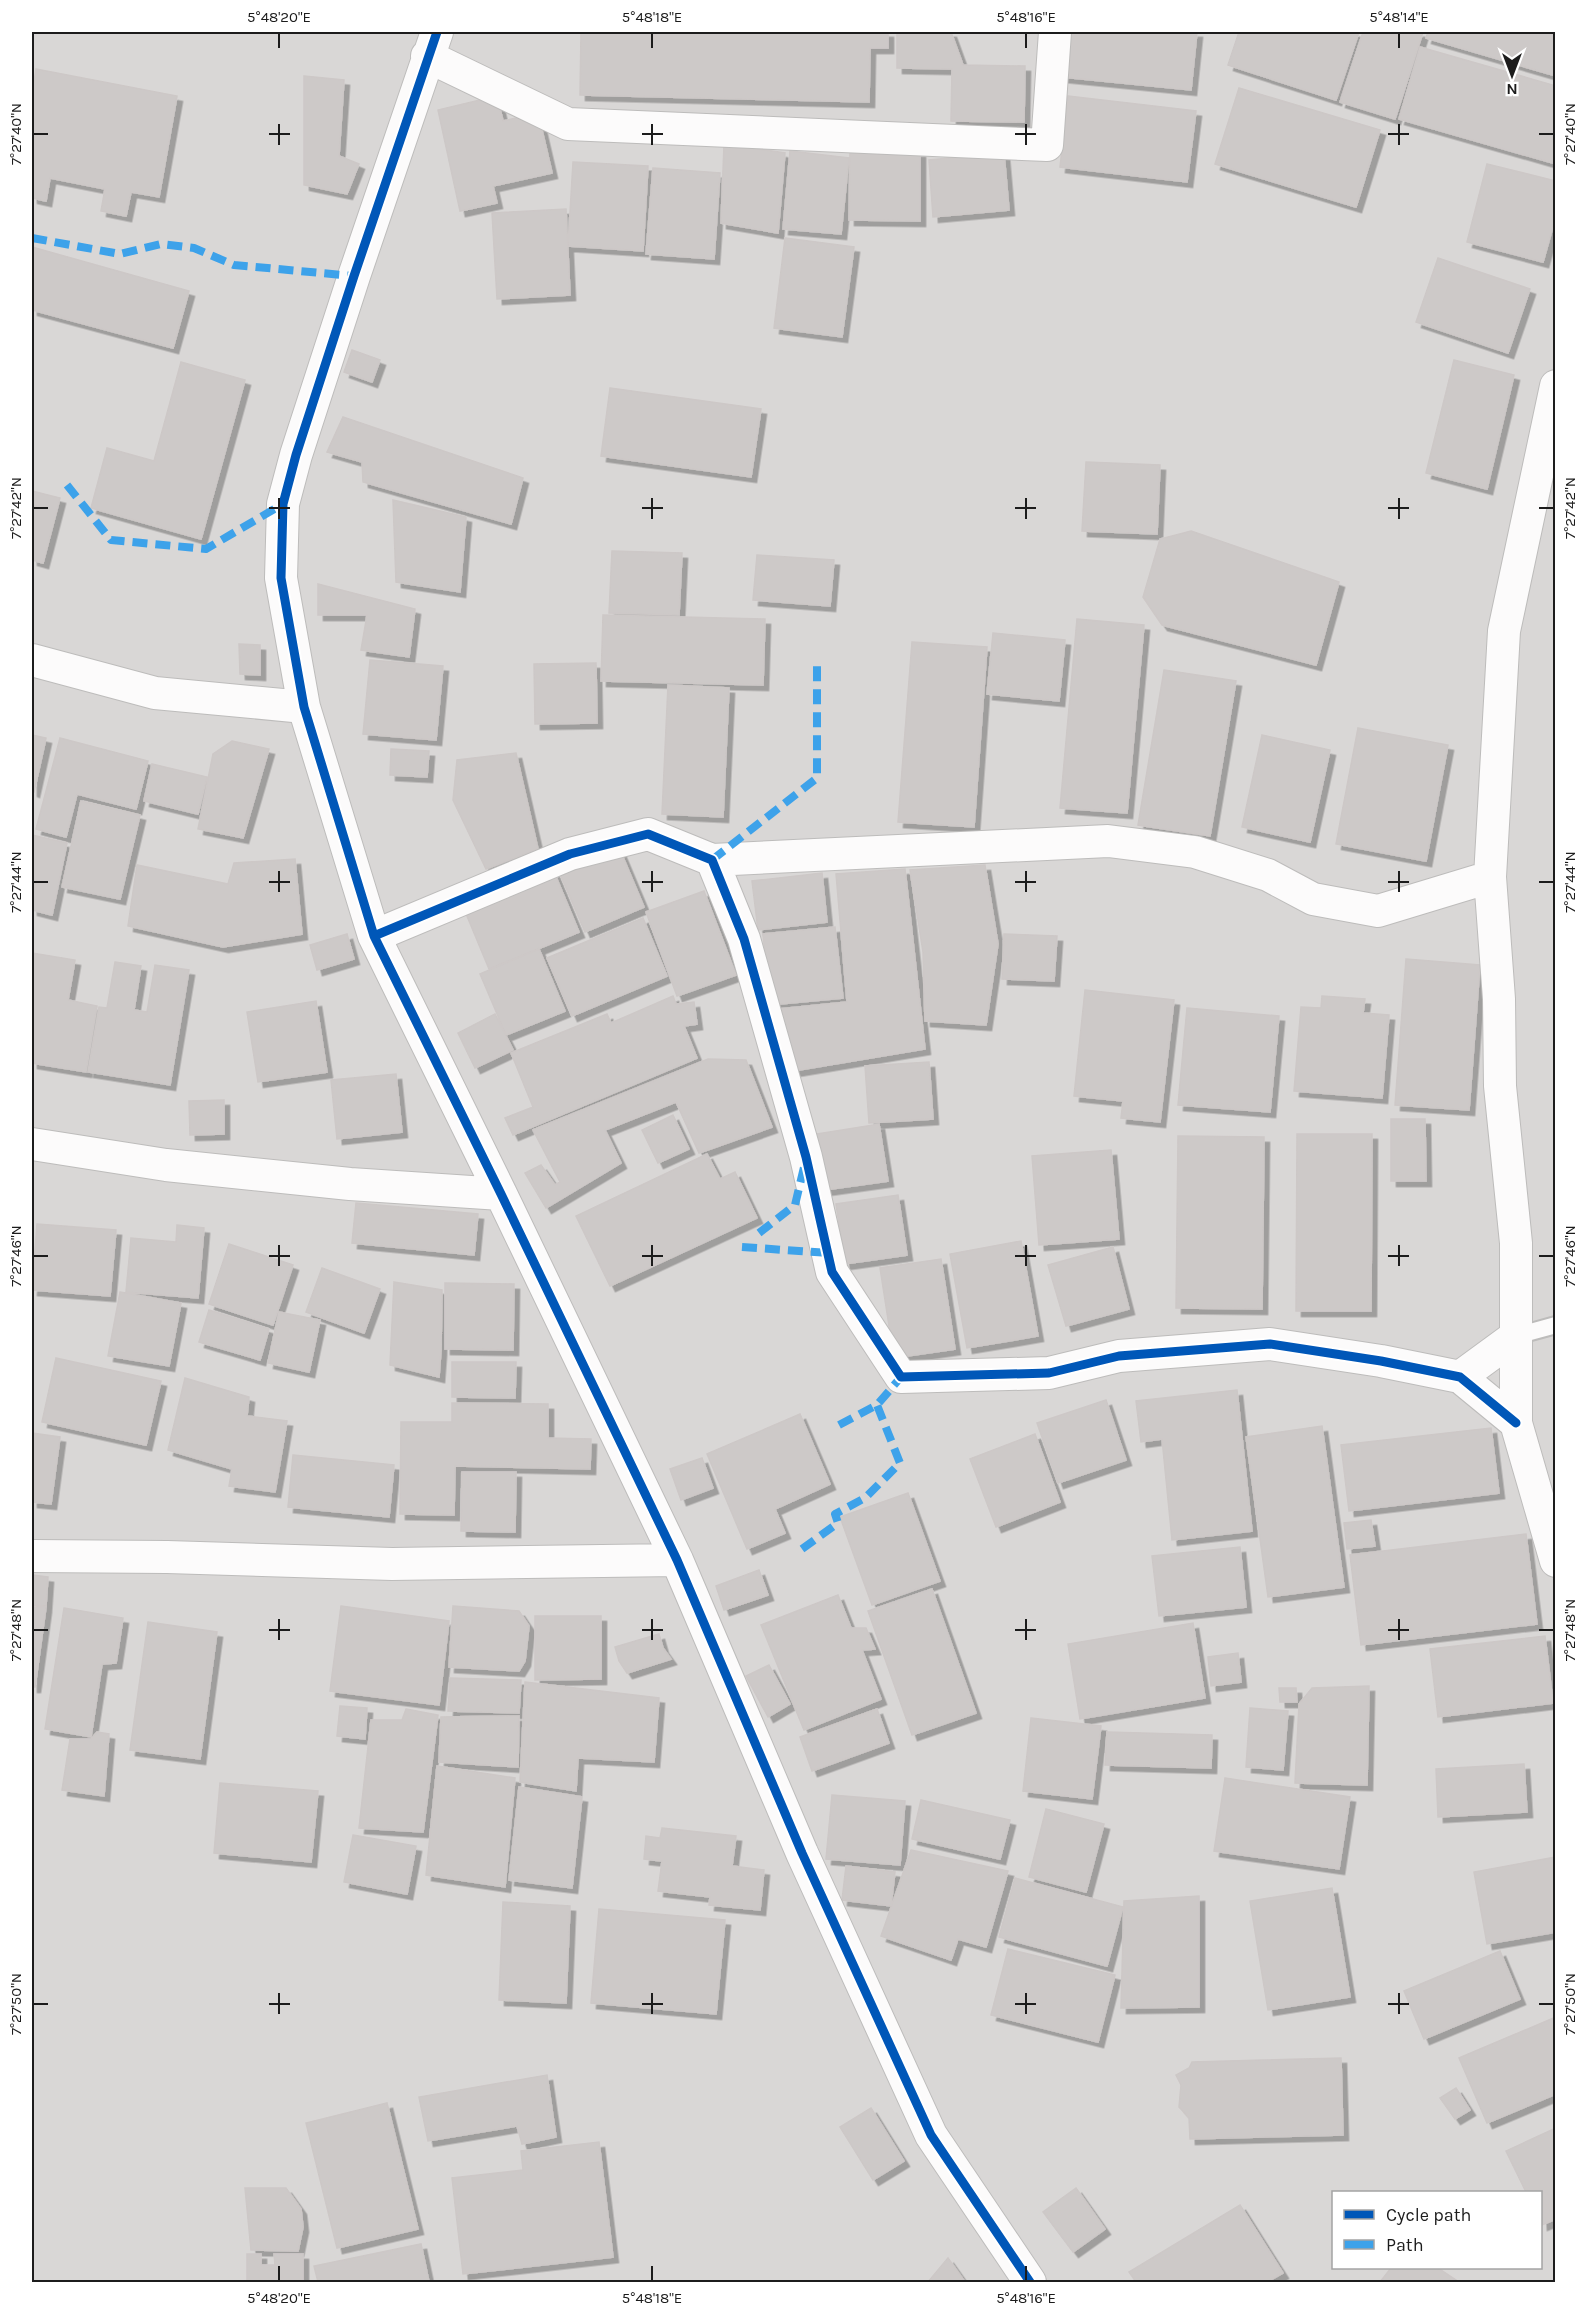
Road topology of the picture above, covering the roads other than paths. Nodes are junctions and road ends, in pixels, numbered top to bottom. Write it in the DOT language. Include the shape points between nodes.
graph roads {
  1 [pos="1055,32"];
  2 [pos="432,44"];
  3 [pos="1556,386"];
  4 [pos="32,660"];
  5 [pos="304,707"];
  6 [pos="712,860"];
  7 [pos="1490,877"];
  8 [pos="374,936"];
  9 [pos="32,1144"];
  10 [pos="501,1194"];
  11 [pos="1556,1325"];
  12 [pos="1516,1336"];
  13 [pos="1460,1377"];
  14 [pos="1516,1423"];
  15 [pos="32,1556"];
  16 [pos="677,1560"];
  17 [pos="1556,1562"];
  18 [pos="1030,2283"];
  1 -- 2 [label="street" via="1047,145 568,124"];
  2 -- 5 [label="street" via="283,504 282,578"];
  3 -- 7 [label="street" via="1504,631"];
  4 -- 5 [label="street" via="155,693"];
  5 -- 8 [label="street"];
  6 -- 7 [label="street" via="1108,842 1195,852 1268,875 1314,899 1378,911"];
  6 -- 8 [label="street" via="648,834 570,854"];
  6 -- 13 [label="street" via="744,939 806,1157 832,1272 901,1377 1049,1372 1119,1356 1270,1344"];
  7 -- 12 [label="street" via="1499,999 1500,1086 1516,1243"];
  8 -- 10 [label="street"];
  9 -- 10 [label="street" via="166,1165 350,1184"];
  10 -- 16 [label="street"];
  11 -- 12 [label="lane"];
  12 -- 13 [label="street"];
  12 -- 14 [label="street"];
  13 -- 14 [label="street"];
  14 -- 17 [label="street"];
  15 -- 16 [label="street" via="392,1564"];
  16 -- 18 [label="street" via="801,1852 930,2134"];
}
